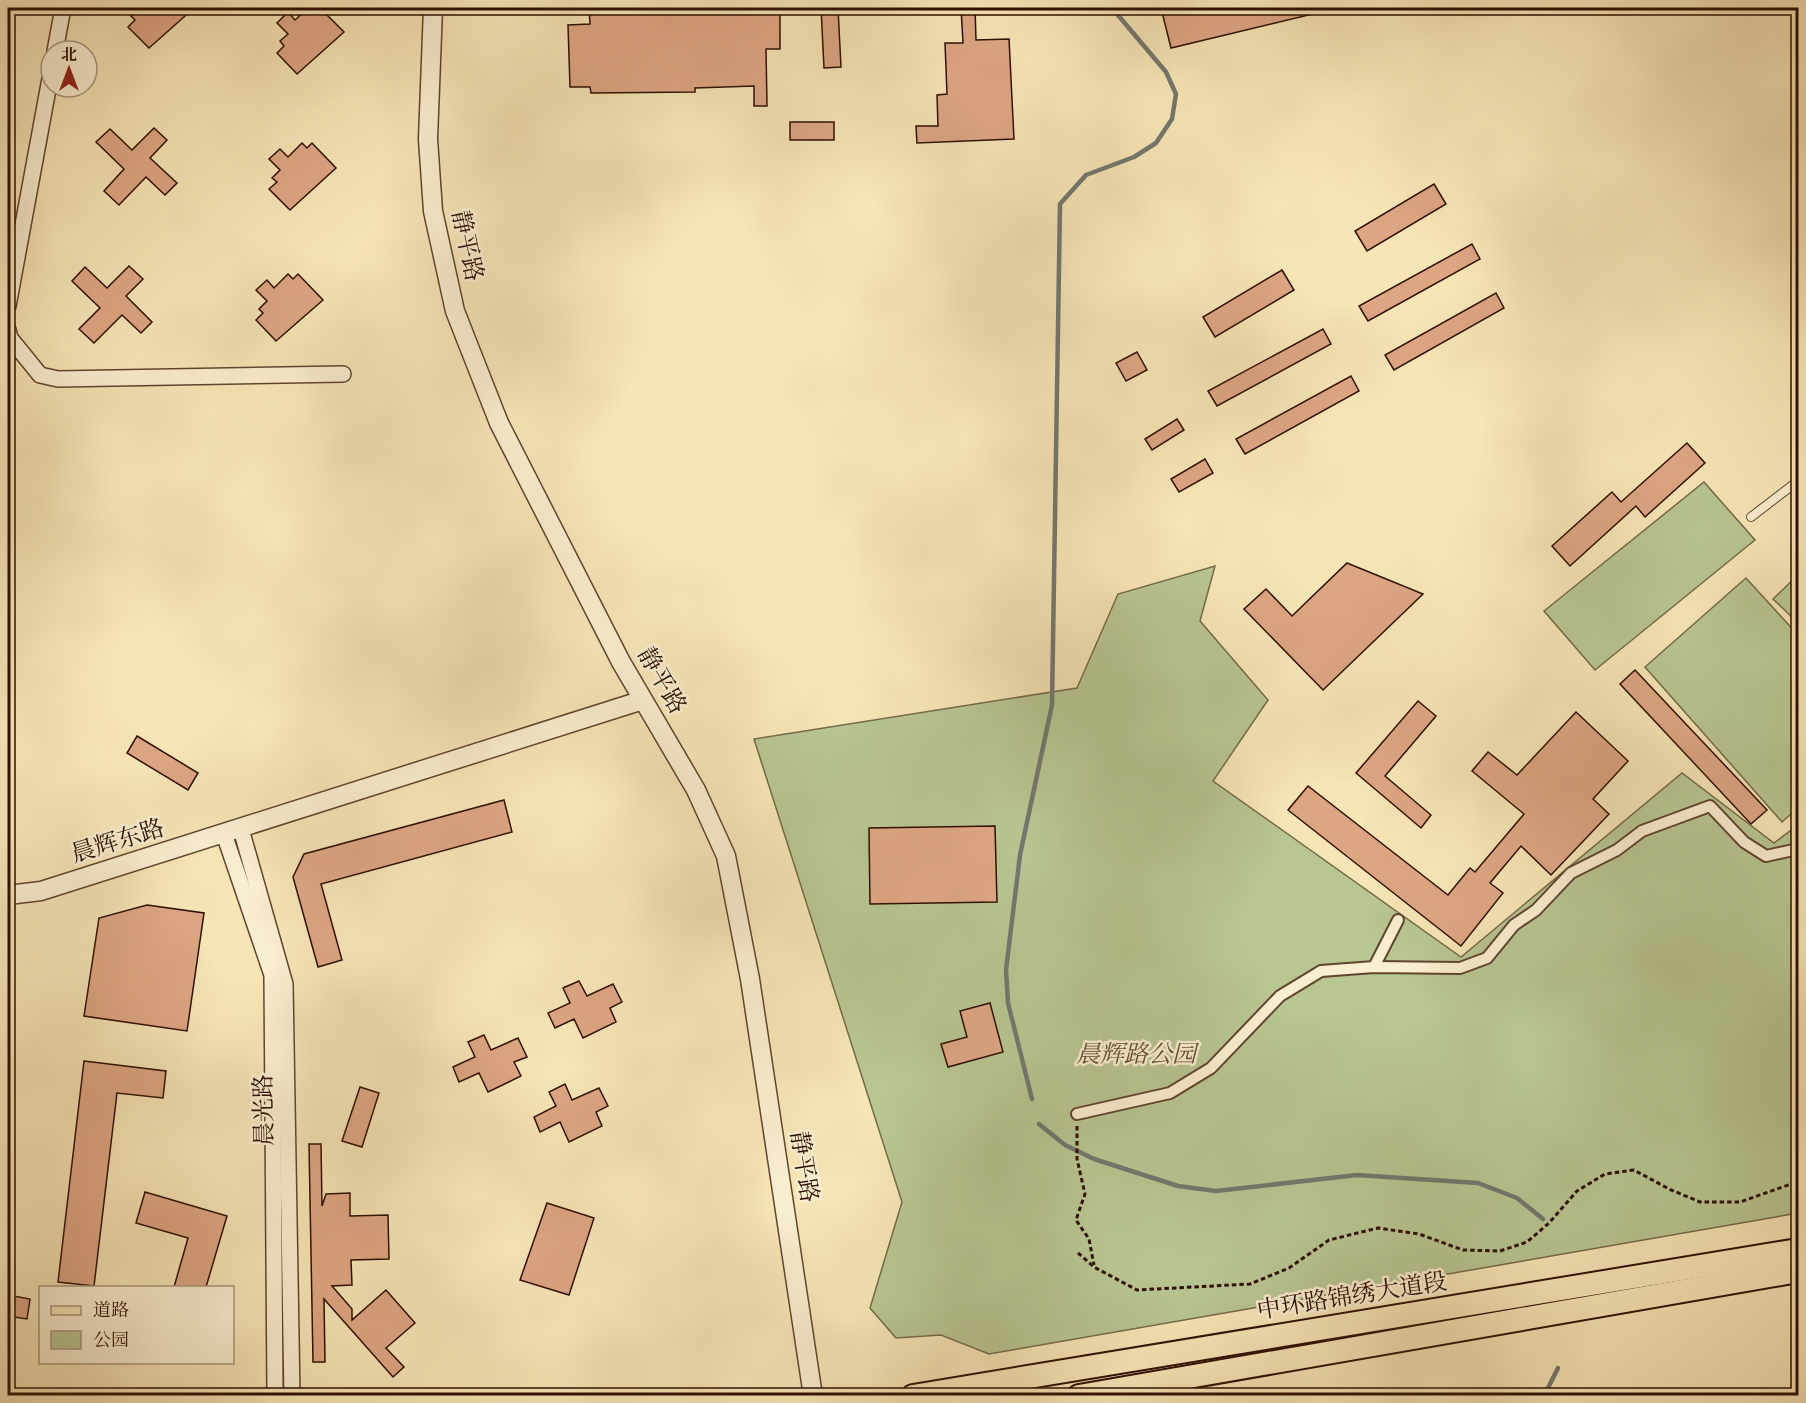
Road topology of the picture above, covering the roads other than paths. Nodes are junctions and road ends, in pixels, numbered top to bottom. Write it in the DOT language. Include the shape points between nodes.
graph roads {
  1 [pos="63,8"];
  2 [pos="434,8"];
  3 [pos="57,39"];
  4 [pos="46,99"];
  5 [pos="8,306"];
  6 [pos="8,330"];
  7 [pos="343,374"];
  8 [pos="1798,481"];
  9 [pos="1752,517"];
  10 [pos="643,700"];
  11 [pos="232,832"];
  12 [pos="1798,849"];
  13 [pos="8,895"];
  14 [pos="1398,920"];
  15 [pos="1374,967"];
  16 [pos="1077,1114"];
  17 [pos="1798,1250"];
  18 [pos="1798,1271"];
  19 [pos="275,1395"];
  20 [pos="292,1395"];
  21 [pos="813,1395"];
  22 [pos="914,1395"];
  23 [pos="1078,1395"];
  1 -- 3 [label="street"];
  2 -- 10 [label="street, 静平路" via="428,139 434,211 455,311 499,423"];
  4 -- 5 [label="street"];
  6 -- 7 [label="street" via="10,338 40,375 58,379"];
  8 -- 9 [label="lane"];
  10 -- 11 [label="street, 晨辉东路"];
  10 -- 21 [label="street, 静平路" via="696,790 726,856 750,979"];
  11 -- 13 [label="street, 晨辉东路" via="41,891"];
  11 -- 19 [label="street, 晨光路" via="272,975"];
  11 -- 20 [label="street, 晨光路" via="285,984"];
  12 -- 15 [label="street" via="1767,856 1744,842 1710,806 1642,831 1617,850 1571,873 1536,910 1514,925 1487,958 1460,968"];
  14 -- 15 [label="street"];
  15 -- 16 [label="street" via="1321,971 1280,996 1211,1068 1170,1093"];
  17 -- 22 [label="main road, 中环路锦绣大道段"];
  18 -- 23 [label="main road, 中环路锦绣大道段"];
}
